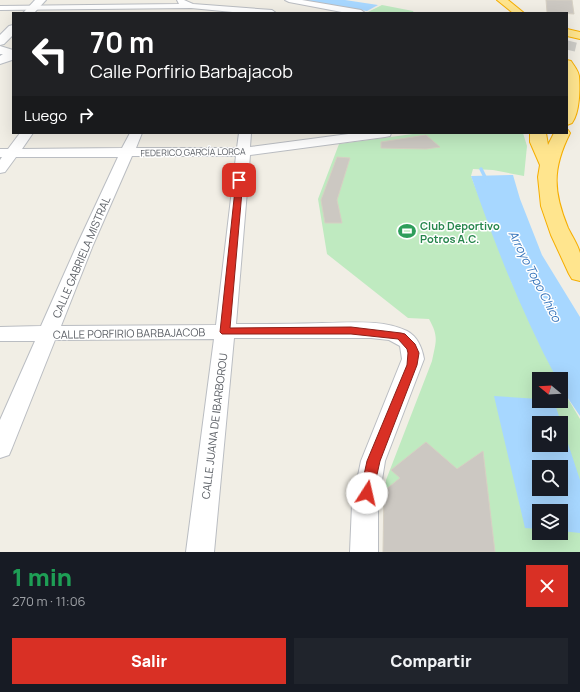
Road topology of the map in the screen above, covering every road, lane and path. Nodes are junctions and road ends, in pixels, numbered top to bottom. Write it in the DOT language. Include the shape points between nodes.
graph roads {
  1 [pos="176,0"];
  2 [pos="216,0"];
  3 [pos="289,0"];
  4 [pos="517,0"];
  5 [pos="498,3"];
  6 [pos="41,7"];
  7 [pos="121,7"];
  8 [pos="0,8"];
  9 [pos="189,9"];
  10 [pos="259,12"];
  11 [pos="355,12"];
  12 [pos="503,12"];
  13 [pos="517,12"];
  14 [pos="526,12"];
  15 [pos="12,32"];
  16 [pos="568,32"];
  17 [pos="580,36"];
  18 [pos="7,53"];
  19 [pos="568,65"];
  20 [pos="568,118"];
  21 [pos="26,134"];
  22 [pos="136,134"];
  23 [pos="370,134"];
  24 [pos="538,134"];
  25 [pos="562,134"];
  26 [pos="355,135"];
  27 [pos="244,143"];
  28 [pos="6,153"];
  29 [pos="126,154"];
  30 [pos="548,165"];
  31 [pos="0,169"];
  32 [pos="580,274"];
  33 [pos="225,332"];
  34 [pos="0,334"];
  35 [pos="48,334"];
  36 [pos="0,448"];
  37 [pos="200,552"];
  38 [pos="364,552"];
  1 -- 9 [label="street"];
  2 -- 9 [label="street"];
  3 -- 11 [label="street"];
  4 -- 14 [label="highway"];
  5 -- 12 [label="highway"];
  5 -- 13 [label="highway"];
  6 -- 7 [label="street"];
  6 -- 8 [label="street"];
  7 -- 9 [label="street"];
  9 -- 10 [label="street"];
  15 -- 18 [label="street"];
  16 -- 17 [label="highway"];
  19 -- 20 [label="highway" via="576,81 573,105"];
  21 -- 28 [label="street"];
  22 -- 29 [label="street, CALLE GABRIELA MISTRAL"];
  23 -- 26 [label="street, FEDERICO GARCÍA LORCA"];
  24 -- 30 [label="highway" via="538,142"];
  25 -- 30 [label="highway"];
  26 -- 27 [label="street, FEDERICO GARCÍA LORCA"];
  27 -- 29 [label="street, FEDERICO GARCÍA LORCA"];
  27 -- 33 [label="street, CALLE JUANA DE IBARBOROU"];
  28 -- 29 [label="street, FEDERICO GARCÍA LORCA"];
  28 -- 31 [label="street"];
  29 -- 35 [label="street, CALLE GABRIELA MISTRAL"];
  30 -- 32 [label="highway" via="548,190 555,220"];
  33 -- 35 [label="street, CALLE PORFIRIO BARBAJACOB"];
  33 -- 37 [label="street, CALLE JUANA DE IBARBOROU"];
  33 -- 38 [label="street, CALLE PORFIRIO BARBAJACOB" via="351,330 401,336 410,344 413,359 372,468 365,505"];
  34 -- 35 [label="street, CALLE PORFIRIO BARBAJACOB"];
  35 -- 36 [label="street, CALLE GABRIELA MISTRAL"];
}
